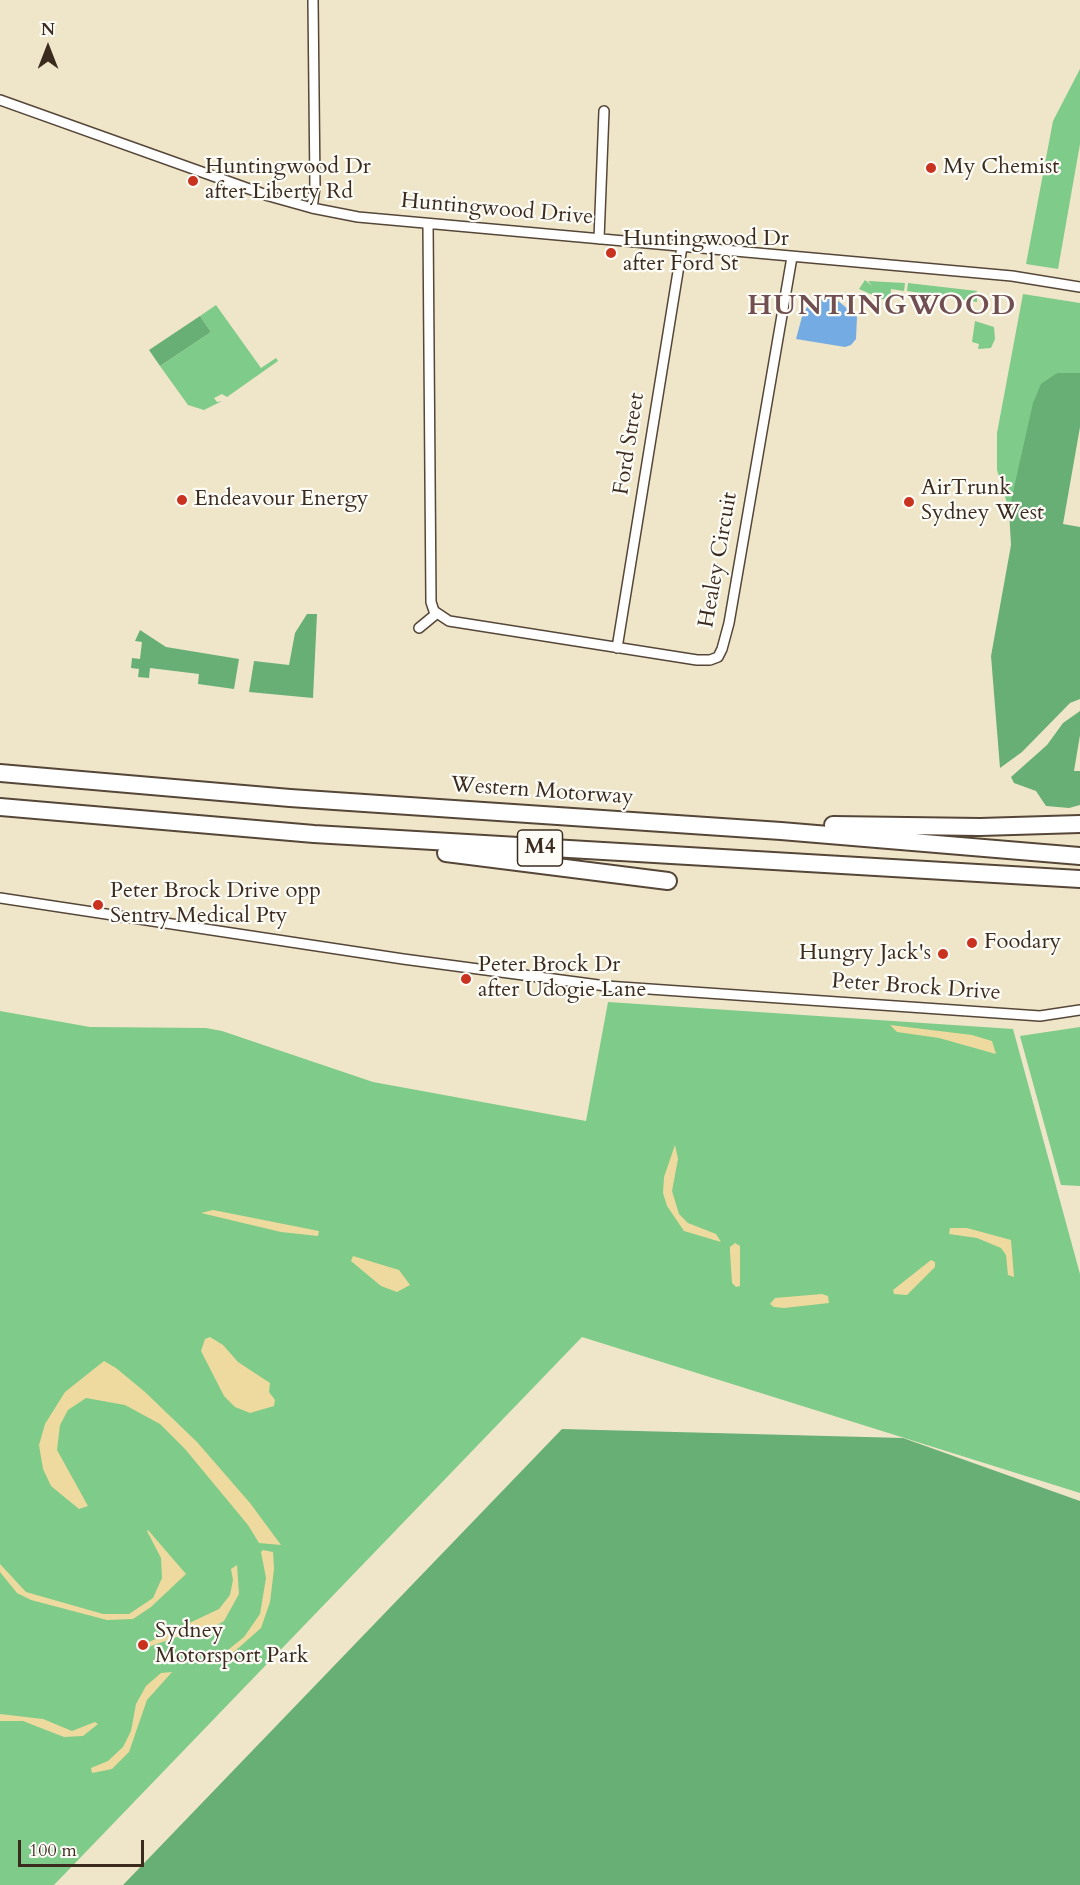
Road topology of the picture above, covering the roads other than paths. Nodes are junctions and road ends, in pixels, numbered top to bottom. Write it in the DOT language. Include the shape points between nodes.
graph roads {
  1 [pos="313,0"];
  2 [pos="0,100"];
  3 [pos="604,111"];
  4 [pos="312,208"];
  5 [pos="429,224"];
  6 [pos="600,239"];
  7 [pos="682,247"];
  8 [pos="792,257"];
  9 [pos="1080,287"];
  10 [pos="436,614"];
  11 [pos="419,628"];
  12 [pos="617,648"];
  13 [pos="0,773"];
  14 [pos="0,807"];
  15 [pos="1080,825"];
  16 [pos="781,831"];
  17 [pos="314,834"];
  18 [pos="1080,856"];
  19 [pos="1080,879"];
  20 [pos="668,881"];
  21 [pos="0,898"];
  22 [pos="1080,1010"];
  1 -- 4 [label="street"];
  2 -- 4 [label="street, Huntingwood Drive"];
  3 -- 6 [label="street"];
  4 -- 5 [label="street, Huntingwood Drive"];
  5 -- 6 [label="street, Huntingwood Drive"];
  5 -- 10 [label="street" via="431,602"];
  6 -- 7 [label="street, Huntingwood Drive"];
  7 -- 8 [label="street, Huntingwood Drive"];
  7 -- 12 [label="street, Ford Street"];
  8 -- 9 [label="street, Huntingwood Drive" via="1012,276"];
  8 -- 12 [label="street, Healey Circuit" via="722,649 717,657 704,660"];
  10 -- 11 [label="street"];
  10 -- 12 [label="street, Healey Circuit" via="449,621"];
  13 -- 16 [label="highway, Western Motorway / M4" via="268,796"];
  14 -- 17 [label="highway, M4"];
  15 -- 16 [label="highway" via="789,824"];
  16 -- 18 [label="highway, Western Motorway / M4"];
  17 -- 19 [label="highway, M4"];
  17 -- 20 [label="highway" via="399,849"];
  21 -- 22 [label="street, Peter Brock Drive" via="606,986 1040,1016"];
}
